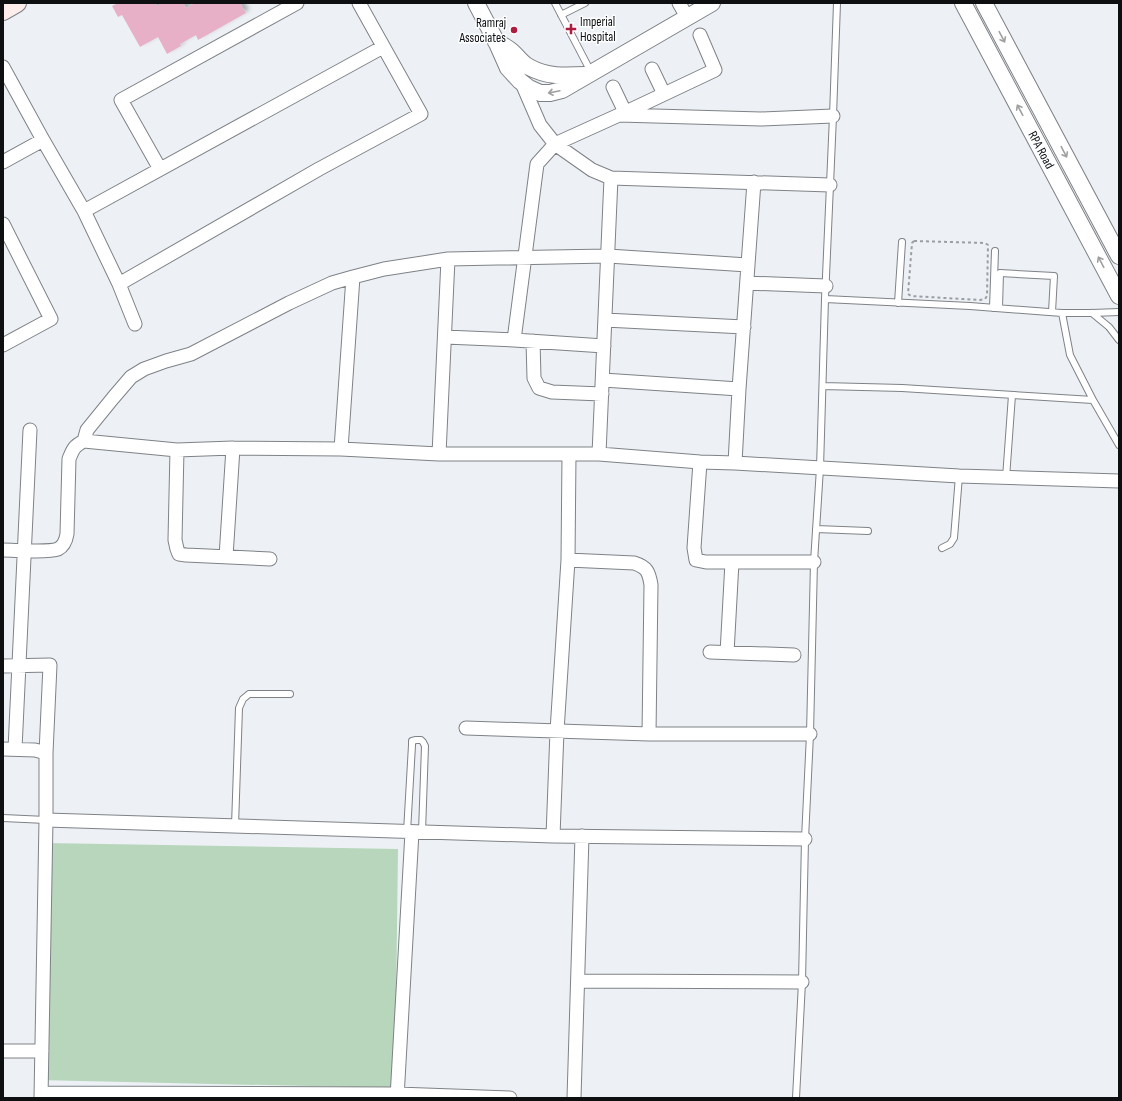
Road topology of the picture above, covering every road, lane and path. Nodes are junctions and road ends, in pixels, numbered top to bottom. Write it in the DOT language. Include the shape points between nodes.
graph roads {
  1 [pos="17,3"];
  2 [pos="297,3"];
  3 [pos="359,3"];
  4 [pos="555,3"];
  5 [pos="585,3"];
  6 [pos="680,3"];
  7 [pos="712,3"];
  8 [pos="837,3"];
  9 [pos="964,3"];
  10 [pos="984,3"];
  11 [pos="479,6"];
  12 [pos="3,11"];
  13 [pos="561,15"];
  14 [pos="687,17"];
  15 [pos="993,20"];
  16 [pos="977,29"];
  17 [pos="700,35"];
  18 [pos="496,42"];
  19 [pos="383,47"];
  20 [pos="3,67"];
  21 [pos="652,69"];
  22 [pos="590,74"];
  23 [pos="520,80"];
  24 [pos="613,87"];
  25 [pos="664,94"];
  26 [pos="622,114"];
  27 [pos="833,116"];
  28 [pos="43,140"];
  29 [pos="555,144"];
  30 [pos="3,162"];
  31 [pos="160,169"];
  32 [pos="611,178"];
  33 [pos="754,182"];
  34 [pos="830,185"];
  35 [pos="84,211"];
  36 [pos="3,224"];
  37 [pos="902,242"];
  38 [pos="995,251"];
  39 [pos="608,256"];
  40 [pos="1119,256"];
  41 [pos="525,257"];
  42 [pos="448,259"];
  43 [pos="748,265"];
  44 [pos="997,273"];
  45 [pos="353,276"];
  46 [pos="747,283"];
  47 [pos="120,284"];
  48 [pos="825,293"];
  49 [pos="911,296"];
  50 [pos="1119,296"];
  51 [pos="898,303"];
  52 [pos="996,308"];
  53 [pos="1052,312"];
  54 [pos="1119,312"];
  55 [pos="1062,313"];
  56 [pos="1092,313"];
  57 [pos="605,320"];
  58 [pos="135,324"];
  59 [pos="744,327"];
  60 [pos="445,338"];
  61 [pos="514,340"];
  62 [pos="1119,340"];
  63 [pos="533,341"];
  64 [pos="3,345"];
  65 [pos="604,346"];
  66 [pos="603,380"];
  67 [pos="823,386"];
  68 [pos="739,389"];
  69 [pos="602,394"];
  70 [pos="1012,395"];
  71 [pos="1093,400"];
  72 [pos="30,430"];
  73 [pos="84,441"];
  74 [pos="1119,445"];
  75 [pos="233,448"];
  76 [pos="341,448"];
  77 [pos="178,450"];
  78 [pos="439,454"];
  79 [pos="599,454"];
  80 [pos="569,455"];
  81 [pos="700,462"];
  82 [pos="735,463"];
  83 [pos="820,468"];
  84 [pos="959,476"];
  85 [pos="1006,478"];
  86 [pos="1119,481"];
  87 [pos="816,529"];
  88 [pos="868,531"];
  89 [pos="942,548"];
  90 [pos="3,550"];
  91 [pos="25,550"];
  92 [pos="226,557"];
  93 [pos="270,559"];
  94 [pos="568,560"];
  95 [pos="732,562"];
  96 [pos="814,562"];
  97 [pos="710,652"];
  98 [pos="727,653"];
  99 [pos="794,655"];
  100 [pos="18,665"];
  101 [pos="3,666"];
  102 [pos="290,694"];
  103 [pos="466,728"];
  104 [pos="557,731"];
  105 [pos="648,734"];
  106 [pos="810,734"];
  107 [pos="9,749"];
  108 [pos="46,752"];
  109 [pos="3,818"];
  110 [pos="46,820"];
  111 [pos="235,826"];
  112 [pos="414,832"];
  113 [pos="553,836"];
  114 [pos="582,836"];
  115 [pos="804,839"];
  116 [pos="578,981"];
  117 [pos="802,982"];
  118 [pos="3,1051"];
  119 [pos="42,1051"];
  120 [pos="41,1095"];
  121 [pos="397,1096"];
  122 [pos="510,1098"];
  123 [pos="574,1098"];
  124 [pos="796,1098"];
  1 -- 12 [label="main road"];
  2 -- 31 [label="street" via="121,100"];
  3 -- 19 [label="street"];
  4 -- 13 [label="lane"];
  5 -- 13 [label="lane"];
  6 -- 14 [label="street"];
  7 -- 14 [label="street"];
  8 -- 27 [label="lane"];
  9 -- 16 [label="street, RPA Road"];
  10 -- 15 [label="street"];
  11 -- 18 [label="street"];
  13 -- 22 [label="lane"];
  14 -- 22 [label="street"];
  15 -- 16 [label="street"];
  15 -- 40 [label="street, one-way"];
  50 -- 16 [label="street, RPA Road, one-way"];
  17 -- 25 [label="street" via="715,70"];
  18 -- 22 [label="street" via="510,50 528,67 541,72 557,76"];
  18 -- 23 [label="street" via="508,68"];
  19 -- 31 [label="street"];
  19 -- 47 [label="street" via="421,114"];
  20 -- 28 [label="street"];
  21 -- 25 [label="street"];
  22 -- 23 [label="street, one-way" via="562,90 550,93 540,93"];
  23 -- 29 [label="street" via="540,125"];
  24 -- 26 [label="street"];
  25 -- 26 [label="street"];
  26 -- 27 [label="street" via="761,119"];
  26 -- 29 [label="street"];
  27 -- 34 [label="lane"];
  28 -- 30 [label="street"];
  28 -- 35 [label="street"];
  29 -- 32 [label="street" via="592,170"];
  29 -- 41 [label="street" via="537,164"];
  31 -- 35 [label="street"];
  32 -- 33 [label="street"];
  32 -- 39 [label="street"];
  33 -- 34 [label="street"];
  33 -- 43 [label="street"];
  34 -- 48 [label="lane"];
  35 -- 47 [label="street"];
  36 -- 64 [label="street" via="51,319"];
  37 -- 51 [label="lane"];
  38 -- 44 [label="lane"];
  39 -- 41 [label="street"];
  39 -- 43 [label="street"];
  39 -- 57 [label="street"];
  41 -- 42 [label="street"];
  41 -- 61 [label="street"];
  42 -- 45 [label="street"];
  42 -- 60 [label="street"];
  43 -- 46 [label="street"];
  44 -- 52 [label="lane"];
  44 -- 53 [label="lane" via="1054,276"];
  45 -- 73 [label="street" via="289,303 192,354 144,369 131,377 113,398 87,430"];
  45 -- 76 [label="street"];
  46 -- 48 [label="street"];
  46 -- 59 [label="street"];
  47 -- 58 [label="street"];
  48 -- 51 [label="lane"];
  48 -- 67 [label="lane"];
  49 -- 49 [label="path" via="908,294 914,241 988,245 985,299"];
  51 -- 52 [label="lane"];
  52 -- 53 [label="lane"];
  53 -- 55 [label="lane"];
  54 -- 56 [label="lane"];
  55 -- 56 [label="lane"];
  55 -- 71 [label="lane" via="1070,355"];
  56 -- 62 [label="lane" via="1109,327"];
  57 -- 59 [label="street"];
  57 -- 65 [label="street"];
  59 -- 68 [label="street"];
  60 -- 61 [label="street"];
  60 -- 78 [label="street"];
  61 -- 63 [label="street"];
  63 -- 65 [label="street"];
  63 -- 69 [label="street" via="534,378 539,388 552,392"];
  65 -- 66 [label="street"];
  66 -- 68 [label="street"];
  66 -- 69 [label="street"];
  67 -- 70 [label="lane"];
  67 -- 83 [label="lane"];
  68 -- 82 [label="street"];
  69 -- 79 [label="street"];
  70 -- 71 [label="lane"];
  70 -- 85 [label="lane"];
  71 -- 74 [label="lane"];
  72 -- 91 [label="street"];
  73 -- 77 [label="street"];
  73 -- 91 [label="street" via="72,450 69,459 66,542 59,549 51,551"];
  75 -- 76 [label="street"];
  75 -- 77 [label="street"];
  75 -- 92 [label="street"];
  76 -- 78 [label="street"];
  77 -- 92 [label="street" via="175,540 179,554"];
  78 -- 80 [label="street"];
  79 -- 80 [label="street"];
  79 -- 81 [label="street"];
  80 -- 94 [label="street"];
  81 -- 82 [label="street"];
  81 -- 95 [label="street" via="694,548 696,560"];
  82 -- 83 [label="street"];
  83 -- 84 [label="street"];
  83 -- 87 [label="lane"];
  84 -- 85 [label="street"];
  84 -- 89 [label="lane" via="954,538 950,544"];
  85 -- 86 [label="street"];
  87 -- 88 [label="lane"];
  87 -- 96 [label="lane"];
  90 -- 91 [label="street"];
  91 -- 100 [label="street"];
  92 -- 93 [label="street"];
  94 -- 104 [label="street"];
  94 -- 105 [label="street" via="634,563 642,565 649,573 651,585"];
  95 -- 96 [label="street"];
  95 -- 98 [label="street"];
  96 -- 106 [label="lane"];
  97 -- 98 [label="street"];
  98 -- 99 [label="street"];
  100 -- 101 [label="street"];
  100 -- 107 [label="street"];
  100 -- 108 [label="street" via="50,665"];
  102 -- 111 [label="lane" via="249,694 243,699 240,708"];
  103 -- 104 [label="street"];
  104 -- 105 [label="street"];
  104 -- 113 [label="street"];
  105 -- 106 [label="street"];
  106 -- 115 [label="lane"];
  107 -- 108 [label="street"];
  108 -- 110 [label="street"];
  109 -- 110 [label="lane"];
  110 -- 111 [label="street"];
  110 -- 119 [label="street"];
  111 -- 112 [label="street"];
  112 -- 112 [label="lane" via="425,746 421,740 412,741"];
  112 -- 113 [label="street"];
  112 -- 121 [label="street"];
  113 -- 114 [label="street"];
  114 -- 115 [label="street"];
  114 -- 116 [label="street"];
  115 -- 117 [label="lane"];
  116 -- 117 [label="street"];
  116 -- 123 [label="street"];
  117 -- 124 [label="lane"];
  118 -- 119 [label="street"];
  119 -- 120 [label="street"];
  120 -- 121 [label="street"];
  121 -- 122 [label="street"];
}
